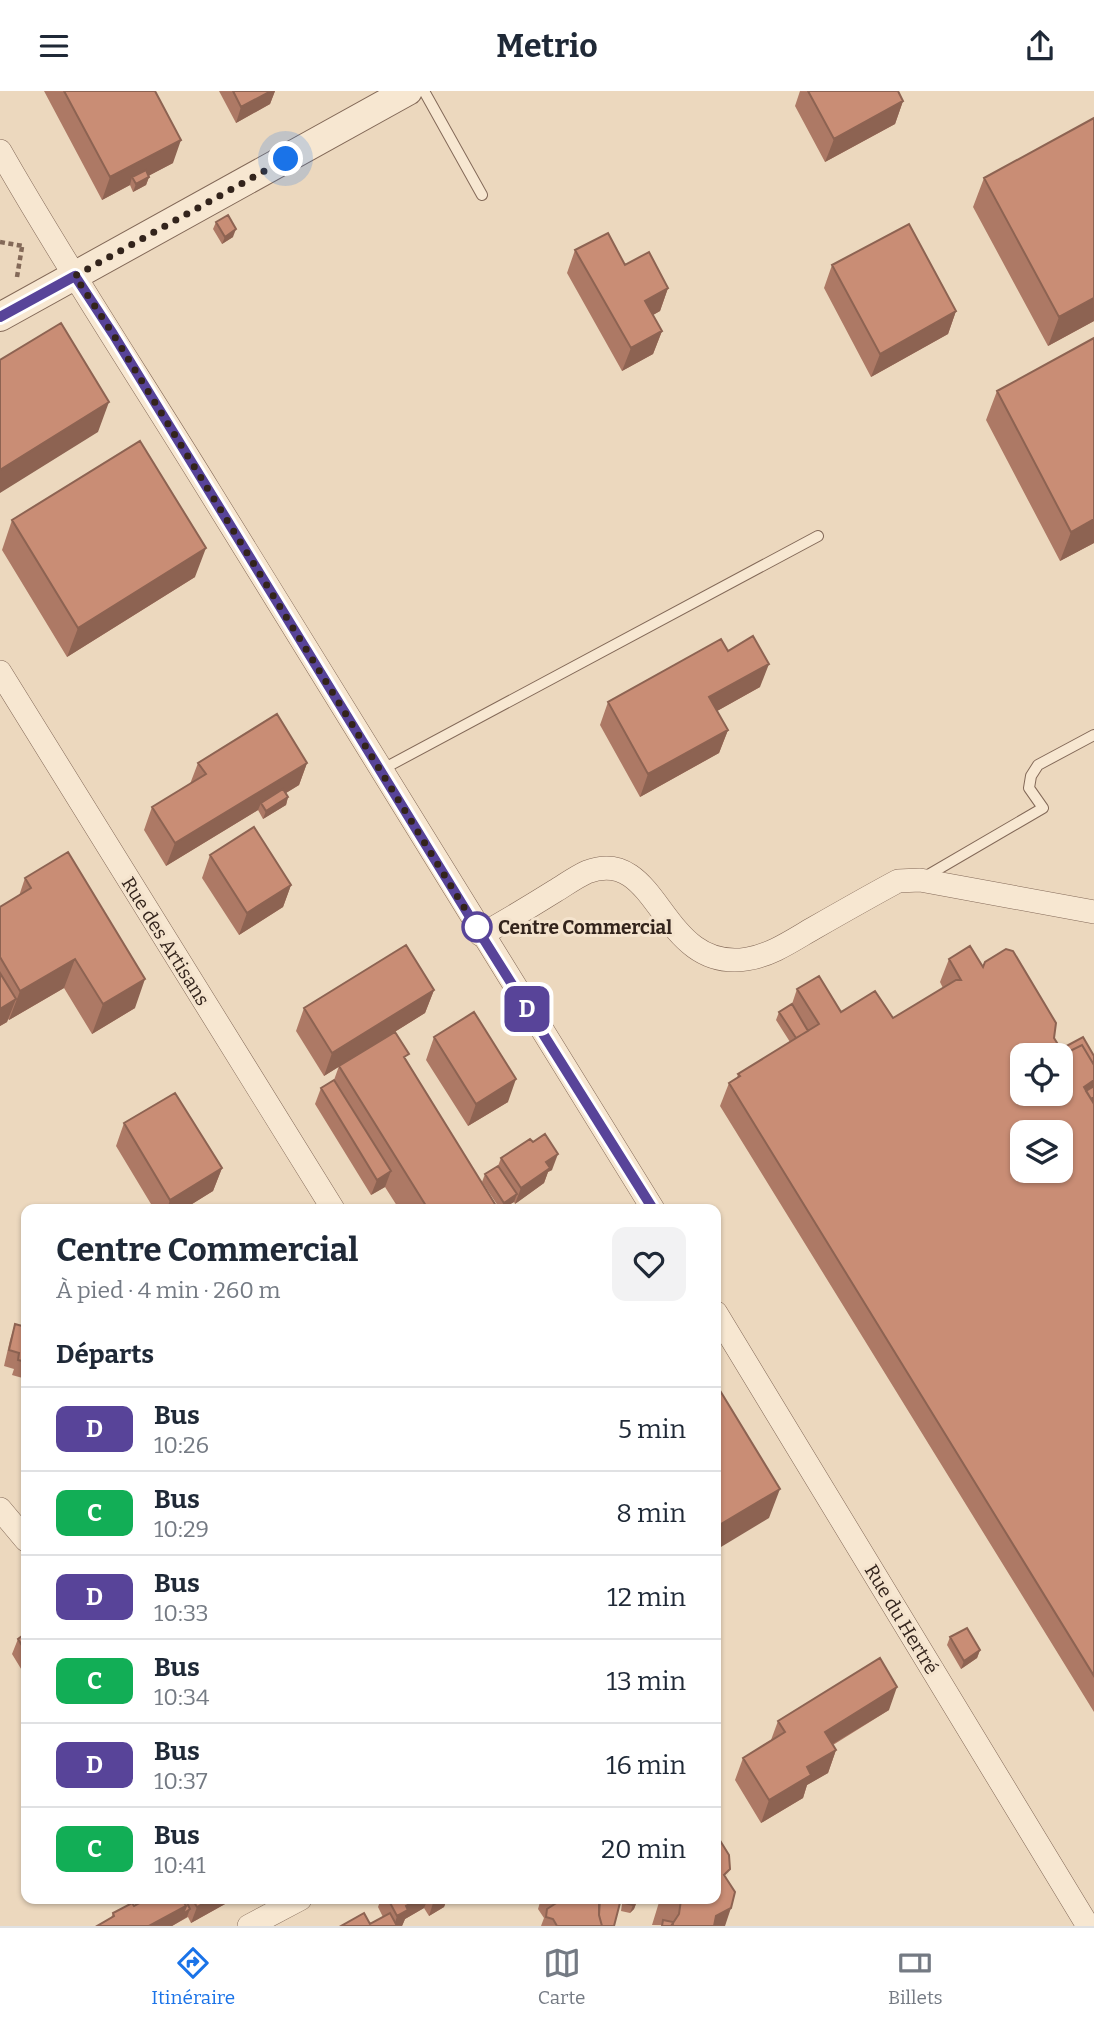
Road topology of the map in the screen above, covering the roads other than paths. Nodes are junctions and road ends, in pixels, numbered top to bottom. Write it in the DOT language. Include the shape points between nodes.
graph roads {
  1 [pos="408,91"];
  2 [pos="424,91"];
  3 [pos="0,151"];
  4 [pos="482,195"];
  5 [pos="75,276"];
  6 [pos="0,317"];
  7 [pos="818,536"];
  8 [pos="0,672"];
  9 [pos="1094,734"];
  10 [pos="381,770"];
  11 [pos="920,880"];
  12 [pos="1094,912"];
  13 [pos="481,935"];
  14 [pos="330,1204"];
  15 [pos="648,1204"];
  16 [pos="721,1321"];
  17 [pos="0,1509"];
  18 [pos="21,1534"];
  19 [pos="291,1904"];
  20 [pos="249,1926"];
  21 [pos="1088,1926"];
  1 -- 5 [label="street"];
  2 -- 4 [label="lane"];
  3 -- 5 [label="street"];
  5 -- 6 [label="street"];
  5 -- 10 [label="street"];
  7 -- 10 [label="lane"];
  8 -- 14 [label="street, Rue des Artisans"];
  9 -- 11 [label="lane" via="1038,765 1029,788 1043,808"];
  10 -- 13 [label="street"];
  11 -- 12 [label="street"];
  11 -- 13 [label="street" via="898,881 770,953 745,960 699,951 677,933 640,882 628,872 612,868 588,872"];
  13 -- 15 [label="street"];
  16 -- 21 [label="street, Rue du Hertré"];
  17 -- 18 [label="street"];
  19 -- 20 [label="street"];
}
